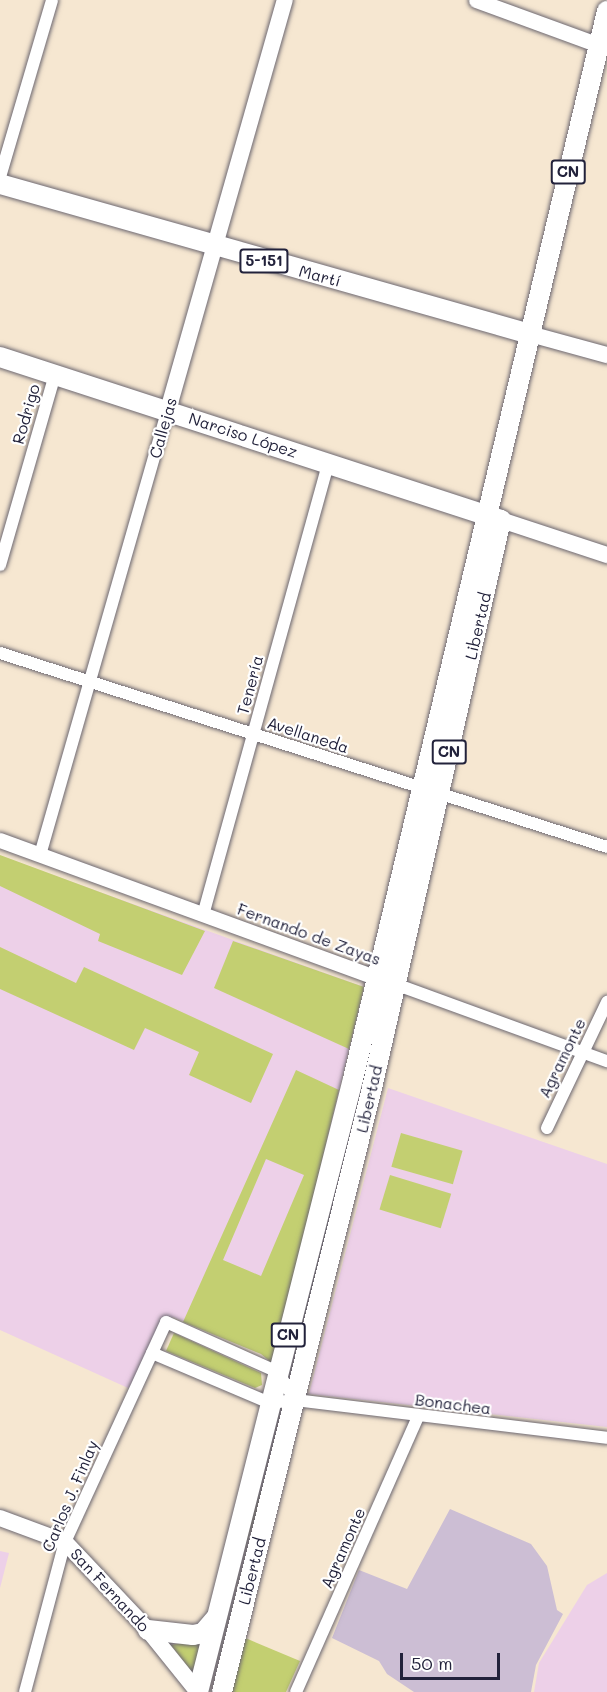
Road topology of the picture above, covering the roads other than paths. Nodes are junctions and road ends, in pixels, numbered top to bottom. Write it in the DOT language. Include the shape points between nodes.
graph roads {
  1 [pos="52,0"];
  2 [pos="285,0"];
  3 [pos="476,0"];
  4 [pos="607,10"];
  5 [pos="603,47"];
  6 [pos="0,177"];
  7 [pos="0,183"];
  8 [pos="213,247"];
  9 [pos="530,334"];
  10 [pos="607,355"];
  11 [pos="0,357"];
  12 [pos="55,375"];
  13 [pos="168,410"];
  14 [pos="328,463"];
  15 [pos="493,518"];
  16 [pos="607,555"];
  17 [pos="0,565"];
  18 [pos="0,653"];
  19 [pos="92,681"];
  20 [pos="254,735"];
  21 [pos="430,792"];
  22 [pos="0,840"];
  23 [pos="607,847"];
  24 [pos="40,855"];
  25 [pos="203,915"];
  26 [pos="386,981"];
  27 [pos="607,1002"];
  28 [pos="584,1052"];
  29 [pos="607,1061"];
  30 [pos="547,1128"];
  31 [pos="152,1353"];
  32 [pos="278,1372"];
  33 [pos="296,1400"];
  34 [pos="270,1402"];
  35 [pos="418,1417"];
  36 [pos="607,1438"];
  37 [pos="0,1518"];
  38 [pos="65,1542"];
  39 [pos="216,1618"];
  40 [pos="148,1630"];
  41 [pos="25,1692"];
  42 [pos="198,1692"];
  43 [pos="222,1692"];
  44 [pos="296,1692"];
  1 -- 6 [label="street"];
  2 -- 8 [label="main road, Callejas"];
  3 -- 5 [label="street"];
  4 -- 5 [label="main road, Libertad / CN"];
  5 -- 9 [label="main road, Libertad / CN"];
  7 -- 8 [label="main road, Martí / 5-151"];
  8 -- 9 [label="main road, Martí / 5-151"];
  8 -- 13 [label="main road, Callejas"];
  9 -- 10 [label="main road, Martí"];
  9 -- 15 [label="main road, Libertad / CN"];
  11 -- 12 [label="main road, Narciso López"];
  12 -- 13 [label="main road, Narciso López"];
  12 -- 17 [label="street, Rodrigo"];
  13 -- 14 [label="main road, Narciso López"];
  13 -- 19 [label="street, Callejas"];
  14 -- 15 [label="main road, Narciso López"];
  14 -- 20 [label="street, Tenería"];
  15 -- 16 [label="main road, Narciso López"];
  15 -- 21 [label="main road, Libertad / CN"];
  18 -- 19 [label="street, Avellaneda"];
  19 -- 20 [label="street, Avellaneda"];
  19 -- 24 [label="street, Callejas"];
  20 -- 21 [label="street, Avellaneda"];
  20 -- 25 [label="street, Tenería"];
  21 -- 23 [label="street, Avellaneda"];
  21 -- 26 [label="main road, Libertad / CN"];
  22 -- 24 [label="street, Fernando de Zayas"];
  24 -- 25 [label="street, Fernando de Zayas"];
  25 -- 26 [label="street, Fernando de Zayas"];
  26 -- 28 [label="street, Fernando de Zayas"];
  26 -- 32 [label="main road, Libertad / CN"];
  26 -- 33 [label="main road, Libertad / CN"];
  27 -- 28 [label="street, Agramonte"];
  28 -- 29 [label="street, Fernando de Zayas"];
  28 -- 30 [label="street, Agramonte"];
  31 -- 32 [label="street, Carlos J. Finlay" via="166,1322"];
  31 -- 34 [label="street, Bonachea"];
  31 -- 38 [label="street, Carlos J. Finlay"];
  32 -- 33 [label="street"];
  32 -- 34 [label="main road, Libertad / CN"];
  33 -- 34 [label="street, Bonachea"];
  33 -- 35 [label="street, Bonachea"];
  33 -- 43 [label="main road, Libertad / CN"];
  34 -- 39 [label="main road, Libertad / CN"];
  35 -- 36 [label="street, Bonachea"];
  35 -- 44 [label="street, Agramonte"];
  37 -- 38 [label="main road, San Fernando"];
  38 -- 40 [label="main road, San Fernando"];
  38 -- 41 [label="street, Carlos J. Finlay"];
  39 -- 40 [label="main road" via="203,1633 192,1635"];
  39 -- 42 [label="main road, Libertad / CN"];
  40 -- 42 [label="main road, San Fernando"];
}
